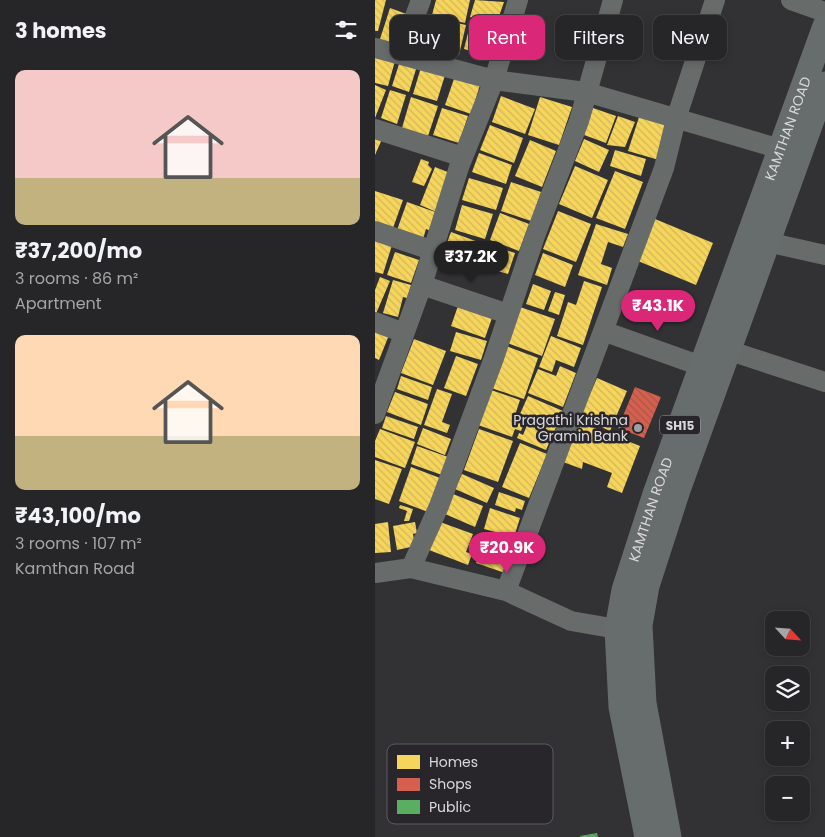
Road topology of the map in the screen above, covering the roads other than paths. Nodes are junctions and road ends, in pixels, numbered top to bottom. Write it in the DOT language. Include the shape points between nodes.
graph roads {
  1 [pos="421,0"];
  2 [pos="518,0"];
  3 [pos="613,0"];
  4 [pos="715,0"];
  5 [pos="791,0"];
  6 [pos="825,12"];
  7 [pos="415,15"];
  8 [pos="825,26"];
  9 [pos="375,48"];
  10 [pos="390,51"];
  11 [pos="422,60"];
  12 [pos="494,80"];
  13 [pos="825,84"];
  14 [pos="586,92"];
  15 [pos="676,119"];
  16 [pos="375,129"];
  17 [pos="790,152"];
  18 [pos="463,157"];
  19 [pos="375,231"];
  20 [pos="767,242"];
  21 [pos="434,251"];
  22 [pos="825,255"];
  23 [pos="422,285"];
  24 [pos="508,314"];
  25 [pos="375,322"];
  26 [pos="603,331"];
  27 [pos="404,333"];
  28 [pos="713,354"];
  29 [pos="825,382"];
  30 [pos="375,411"];
  31 [pos="411,568"];
  32 [pos="375,573"];
  33 [pos="506,591"];
  34 [pos="628,627"];
  35 [pos="647,837"];
  36 [pos="669,837"];
  1 -- 7 [label="street"];
  2 -- 12 [label="street"];
  3 -- 14 [label="street"];
  4 -- 15 [label="street"];
  5 -- 6 [label="street"];
  8 -- 17 [label="main road, KAMTHAN ROAD / SH15"];
  9 -- 10 [label="street"];
  11 -- 12 [label="street"];
  12 -- 14 [label="street"];
  12 -- 18 [label="street"];
  13 -- 17 [label="main road, KAMTHAN ROAD / SH15"];
  14 -- 15 [label="street"];
  14 -- 24 [label="street" via="579,121"];
  15 -- 17 [label="street"];
  15 -- 26 [label="street" via="664,168"];
  16 -- 18 [label="street"];
  17 -- 20 [label="main road, KAMTHAN ROAD / SH15"];
  17 -- 28 [label="main road, KAMTHAN ROAD / SH15"];
  18 -- 21 [label="street"];
  19 -- 21 [label="street"];
  20 -- 22 [label="street"];
  20 -- 28 [label="main road, KAMTHAN ROAD / SH15"];
  21 -- 23 [label="street"];
  23 -- 24 [label="street"];
  23 -- 27 [label="street"];
  24 -- 31 [label="street" via="439,506"];
  25 -- 27 [label="street"];
  26 -- 28 [label="street"];
  26 -- 33 [label="street"];
  27 -- 30 [label="street"];
  28 -- 29 [label="street"];
  28 -- 34 [label="main road, KAMTHAN ROAD / SH15" via="678,490 647,586"];
  31 -- 32 [label="street"];
  31 -- 33 [label="street"];
  33 -- 34 [label="street" via="571,621"];
  34 -- 35 [label="main road, KAMTHAN ROAD / SH15" via="621,707"];
  34 -- 36 [label="main road, KAMTHAN ROAD / SH15"];
}
